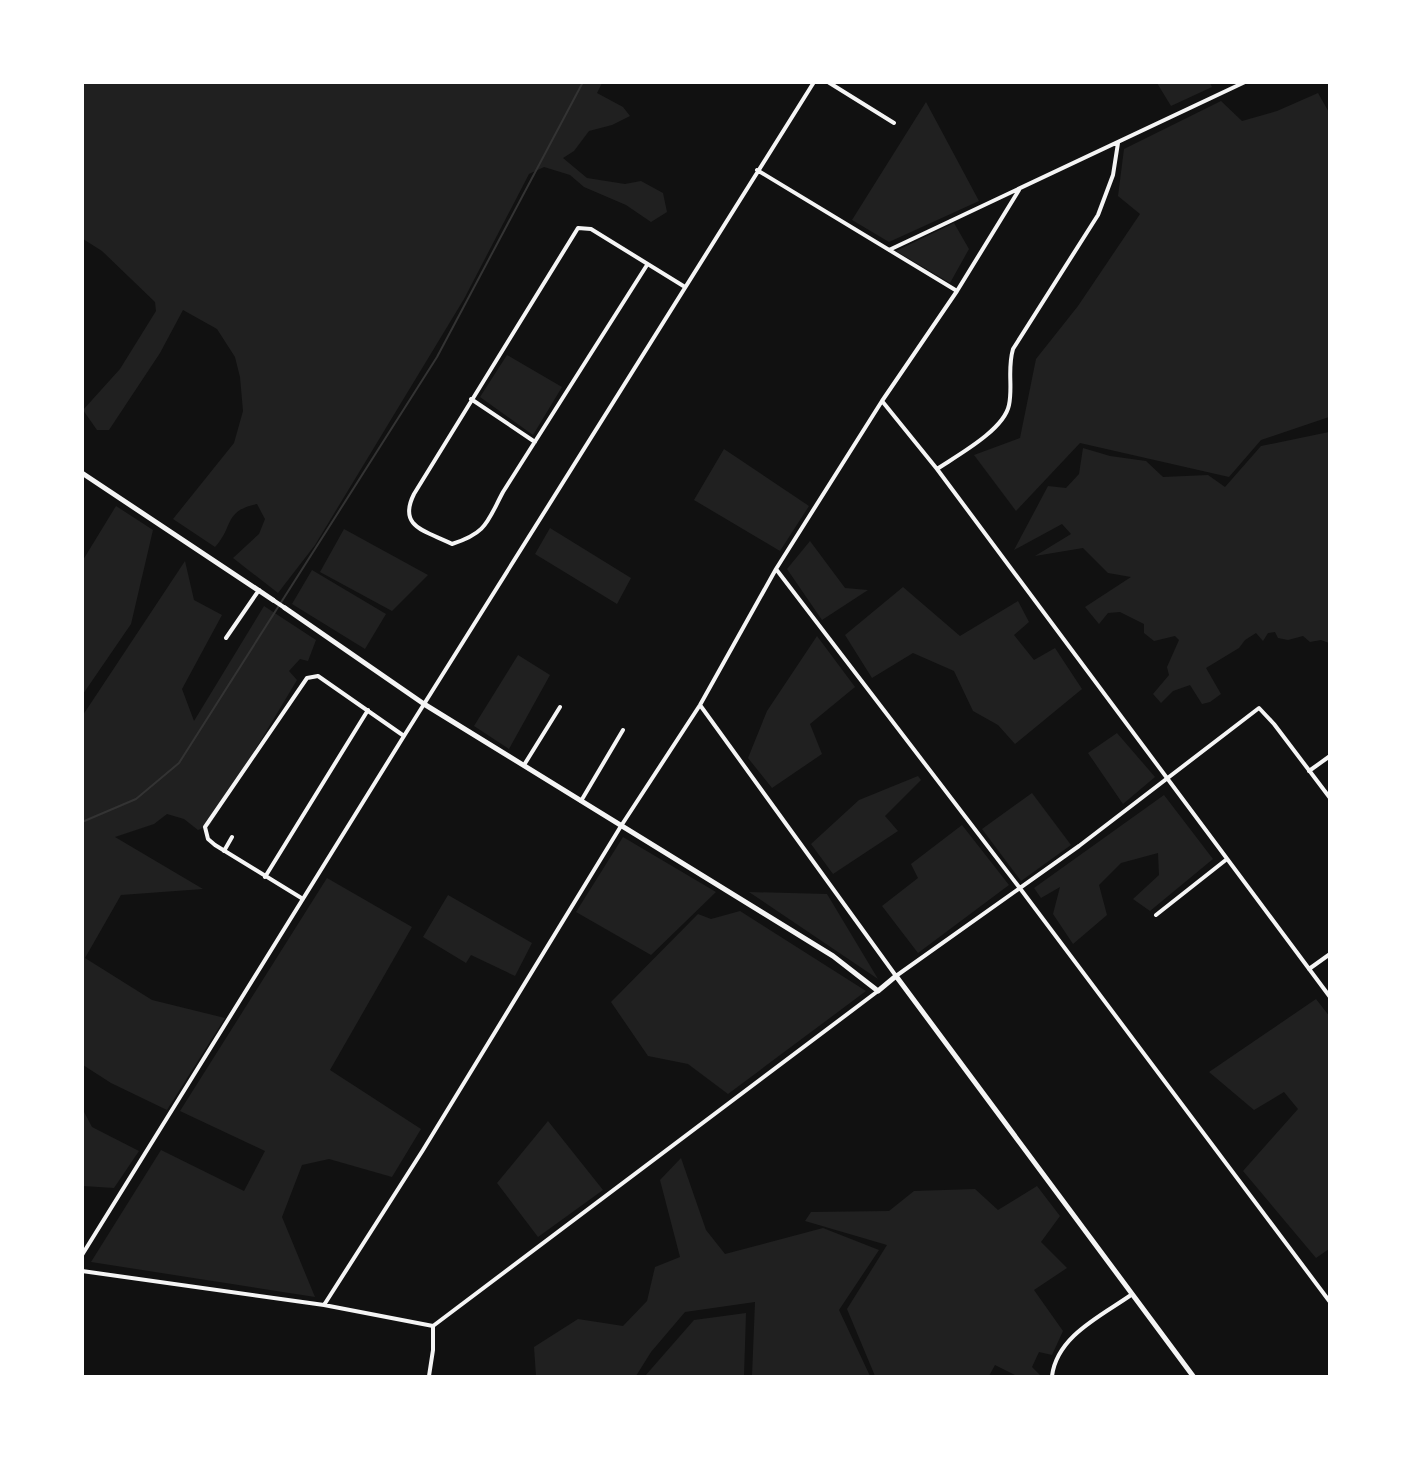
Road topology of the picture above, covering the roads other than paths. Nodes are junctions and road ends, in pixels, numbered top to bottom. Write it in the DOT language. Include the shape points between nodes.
graph roads {
  1 [pos="814,82"];
  2 [pos="828,82"];
  3 [pos="1245,82"];
  4 [pos="894,123"];
  5 [pos="1118,142"];
  6 [pos="757,170"];
  7 [pos="1019,190"];
  8 [pos="889,250"];
  9 [pos="646,265"];
  10 [pos="685,287"];
  11 [pos="957,291"];
  12 [pos="471,399"];
  13 [pos="882,401"];
  14 [pos="535,442"];
  15 [pos="937,469"];
  16 [pos="82,473"];
  17 [pos="776,569"];
  18 [pos="259,590"];
  19 [pos="273,600"];
  20 [pos="285,608"];
  21 [pos="226,638"];
  22 [pos="424,704"];
  23 [pos="700,705"];
  24 [pos="560,707"];
  25 [pos="368,710"];
  26 [pos="623,730"];
  27 [pos="404,736"];
  28 [pos="1329,756"];
  29 [pos="523,766"];
  30 [pos="1309,771"];
  31 [pos="1166,779"];
  32 [pos="1329,798"];
  33 [pos="581,801"];
  34 [pos="621,826"];
  35 [pos="232,837"];
  36 [pos="224,851"];
  37 [pos="1227,859"];
  38 [pos="265,877"];
  39 [pos="1019,887"];
  40 [pos="303,899"];
  41 [pos="1156,915"];
  42 [pos="1329,954"];
  43 [pos="1309,969"];
  44 [pos="896,976"];
  45 [pos="878,991"];
  46 [pos="1329,997"];
  47 [pos="82,1255"];
  48 [pos="82,1271"];
  49 [pos="1131,1295"];
  50 [pos="1329,1302"];
  51 [pos="324,1305"];
  52 [pos="433,1326"];
  53 [pos="429,1377"];
  54 [pos="1052,1377"];
  55 [pos="1193,1377"];
  1 -- 6 [label="street"];
  2 -- 4 [label="street"];
  3 -- 5 [label="street"];
  5 -- 7 [label="street"];
  5 -- 15 [label="street" via="1113,174 1098,215 1013,349 1010,403 1004,419"];
  6 -- 8 [label="street"];
  6 -- 10 [label="street"];
  7 -- 8 [label="street"];
  7 -- 11 [label="street"];
  8 -- 11 [label="street"];
  9 -- 10 [label="street"];
  9 -- 12 [label="street" via="591,229 578,228"];
  9 -- 14 [label="street"];
  10 -- 22 [label="street"];
  11 -- 13 [label="street"];
  12 -- 14 [label="street"];
  12 -- 14 [label="street" via="410,502 408,517 413,524 452,544 471,538 483,528"];
  13 -- 15 [label="street"];
  13 -- 17 [label="street"];
  15 -- 31 [label="street"];
  16 -- 18 [label="main road"];
  17 -- 23 [label="street"];
  17 -- 39 [label="street"];
  18 -- 19 [label="main road"];
  18 -- 21 [label="street"];
  19 -- 20 [label="street"];
  20 -- 22 [label="main road"];
  22 -- 27 [label="street"];
  22 -- 29 [label="main road"];
  23 -- 34 [label="street"];
  23 -- 44 [label="street"];
  24 -- 29 [label="street"];
  25 -- 27 [label="street"];
  25 -- 36 [label="street" via="318,676 307,678 205,827 208,839"];
  25 -- 38 [label="street"];
  26 -- 33 [label="street"];
  27 -- 40 [label="street"];
  28 -- 30 [label="street"];
  29 -- 33 [label="main road"];
  30 -- 31 [label="street" via="1259,708"];
  30 -- 32 [label="street"];
  31 -- 37 [label="street"];
  31 -- 39 [label="street"];
  33 -- 34 [label="main road"];
  34 -- 45 [label="main road" via="833,956"];
  34 -- 51 [label="street"];
  35 -- 36 [label="street"];
  36 -- 38 [label="street"];
  37 -- 41 [label="street"];
  37 -- 43 [label="street"];
  38 -- 40 [label="street"];
  39 -- 44 [label="street"];
  39 -- 50 [label="street"];
  40 -- 47 [label="street"];
  42 -- 43 [label="street"];
  43 -- 46 [label="street"];
  44 -- 45 [label="main road"];
  44 -- 49 [label="main road"];
  45 -- 52 [label="street"];
  48 -- 51 [label="street"];
  49 -- 54 [label="street" via="1063,1346"];
  49 -- 55 [label="main road"];
  51 -- 52 [label="street"];
  52 -- 53 [label="street"];
}
